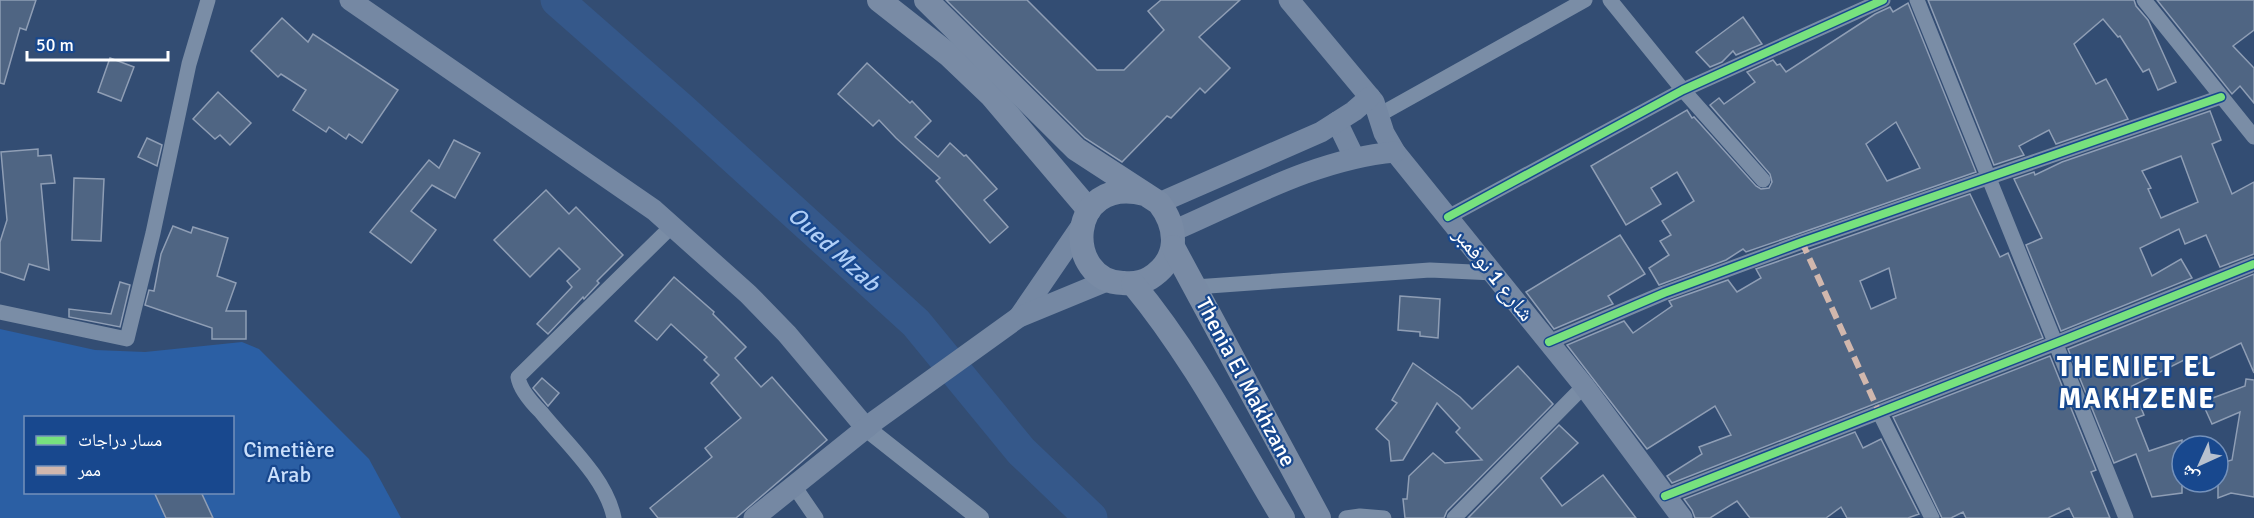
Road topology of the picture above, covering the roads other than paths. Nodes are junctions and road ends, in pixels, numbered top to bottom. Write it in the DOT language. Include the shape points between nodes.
graph roads {
  1 [pos="208,0"];
  2 [pos="350,0"];
  3 [pos="879,0"];
  4 [pos="926,0"];
  5 [pos="1289,0"];
  6 [pos="1585,0"];
  7 [pos="1610,0"];
  8 [pos="1883,0"];
  9 [pos="1917,0"];
  10 [pos="2144,0"];
  11 [pos="1683,90"];
  12 [pos="2221,97"];
  13 [pos="1374,106"];
  14 [pos="1337,122"];
  15 [pos="2254,137"];
  16 [pos="1395,152"];
  17 [pos="1354,157"];
  18 [pos="1989,178"];
  19 [pos="1763,180"];
  20 [pos="1152,199"];
  21 [pos="1448,217"];
  22 [pos="1085,218"];
  23 [pos="671,227"];
  24 [pos="1173,239"];
  25 [pos="2254,264"];
  26 [pos="1494,273"];
  27 [pos="1109,280"];
  28 [pos="1133,284"];
  29 [pos="1195,287"];
  30 [pos="0,312"];
  31 [pos="1013,321"];
  32 [pos="1549,342"];
  33 [pos="2056,344"];
  34 [pos="1584,386"];
  35 [pos="1879,412"];
  36 [pos="871,424"];
  37 [pos="794,486"];
  38 [pos="1665,496"];
  39 [pos="614,518"];
  40 [pos="754,518"];
  41 [pos="816,518"];
  42 [pos="980,518"];
  43 [pos="1282,518"];
  44 [pos="1319,518"];
  45 [pos="1346,518"];
  46 [pos="1384,518"];
  47 [pos="1454,518"];
  48 [pos="1682,518"];
  49 [pos="1932,518"];
  50 [pos="2126,518"];
  1 -- 30 [label="street" via="189,64 127,339"];
  2 -- 23 [label="main road" via="644,203"];
  3 -- 22 [label="main road" via="949,55 991,95"];
  4 -- 20 [label="main road" via="1076,150"];
  5 -- 13 [label="main road, شارع 1 نوفمبر"];
  6 -- 13 [label="street"];
  7 -- 11 [label="street"];
  8 -- 11 [label="street"];
  9 -- 18 [label="street"];
  10 -- 12 [label="street"];
  11 -- 19 [label="street"];
  11 -- 21 [label="street"];
  12 -- 15 [label="street"];
  12 -- 18 [label="street"];
  13 -- 14 [label="main road"];
  13 -- 16 [label="main road, شارع 1 نوفمبر"];
  14 -- 17 [label="main road"];
  14 -- 20 [label="main road" via="1304,140"];
  16 -- 17 [label="main road"];
  16 -- 21 [label="main road, شارع 1 نوفمبر"];
  17 -- 24 [label="main road" via="1319,168"];
  18 -- 32 [label="street" via="1802,242"];
  18 -- 33 [label="street"];
  20 -- 22 [label="main road" via="1130,191 1114,192 1100,199"];
  20 -- 24 [label="main road" via="1168,216"];
  21 -- 26 [label="main road, شارع 1 نوفمبر"];
  22 -- 27 [label="main road" via="1080,240 1084,256 1093,269"];
  22 -- 31 [label="main road"];
  23 -- 36 [label="main road" via="748,294"];
  23 -- 39 [label="street" via="518,377 534,404 605,490"];
  24 -- 28 [label="main road" via="1168,260 1159,271"];
  24 -- 29 [label="main road, Thenia El Makhzane"];
  25 -- 33 [label="street"];
  26 -- 29 [label="street" via="1430,270"];
  26 -- 32 [label="main road, شارع 1 نوفمبر"];
  27 -- 28 [label="main road"];
  27 -- 31 [label="main road"];
  28 -- 43 [label="main road" via="1184,350"];
  29 -- 44 [label="main road, Thenia El Makhzane"];
  31 -- 36 [label="main road"];
  32 -- 34 [label="main road, شارع 1 نوفمبر"];
  33 -- 35 [label="street"];
  33 -- 50 [label="street"];
  34 -- 38 [label="main road, شارع 1 نوفمبر"];
  34 -- 47 [label="street"];
  35 -- 38 [label="street"];
  35 -- 49 [label="street"];
  36 -- 37 [label="main road"];
  36 -- 42 [label="street"];
  37 -- 40 [label="main road"];
  37 -- 41 [label="street"];
  38 -- 48 [label="main road, شارع 1 نوفمبر"];
  45 -- 46 [label="street"];
}
